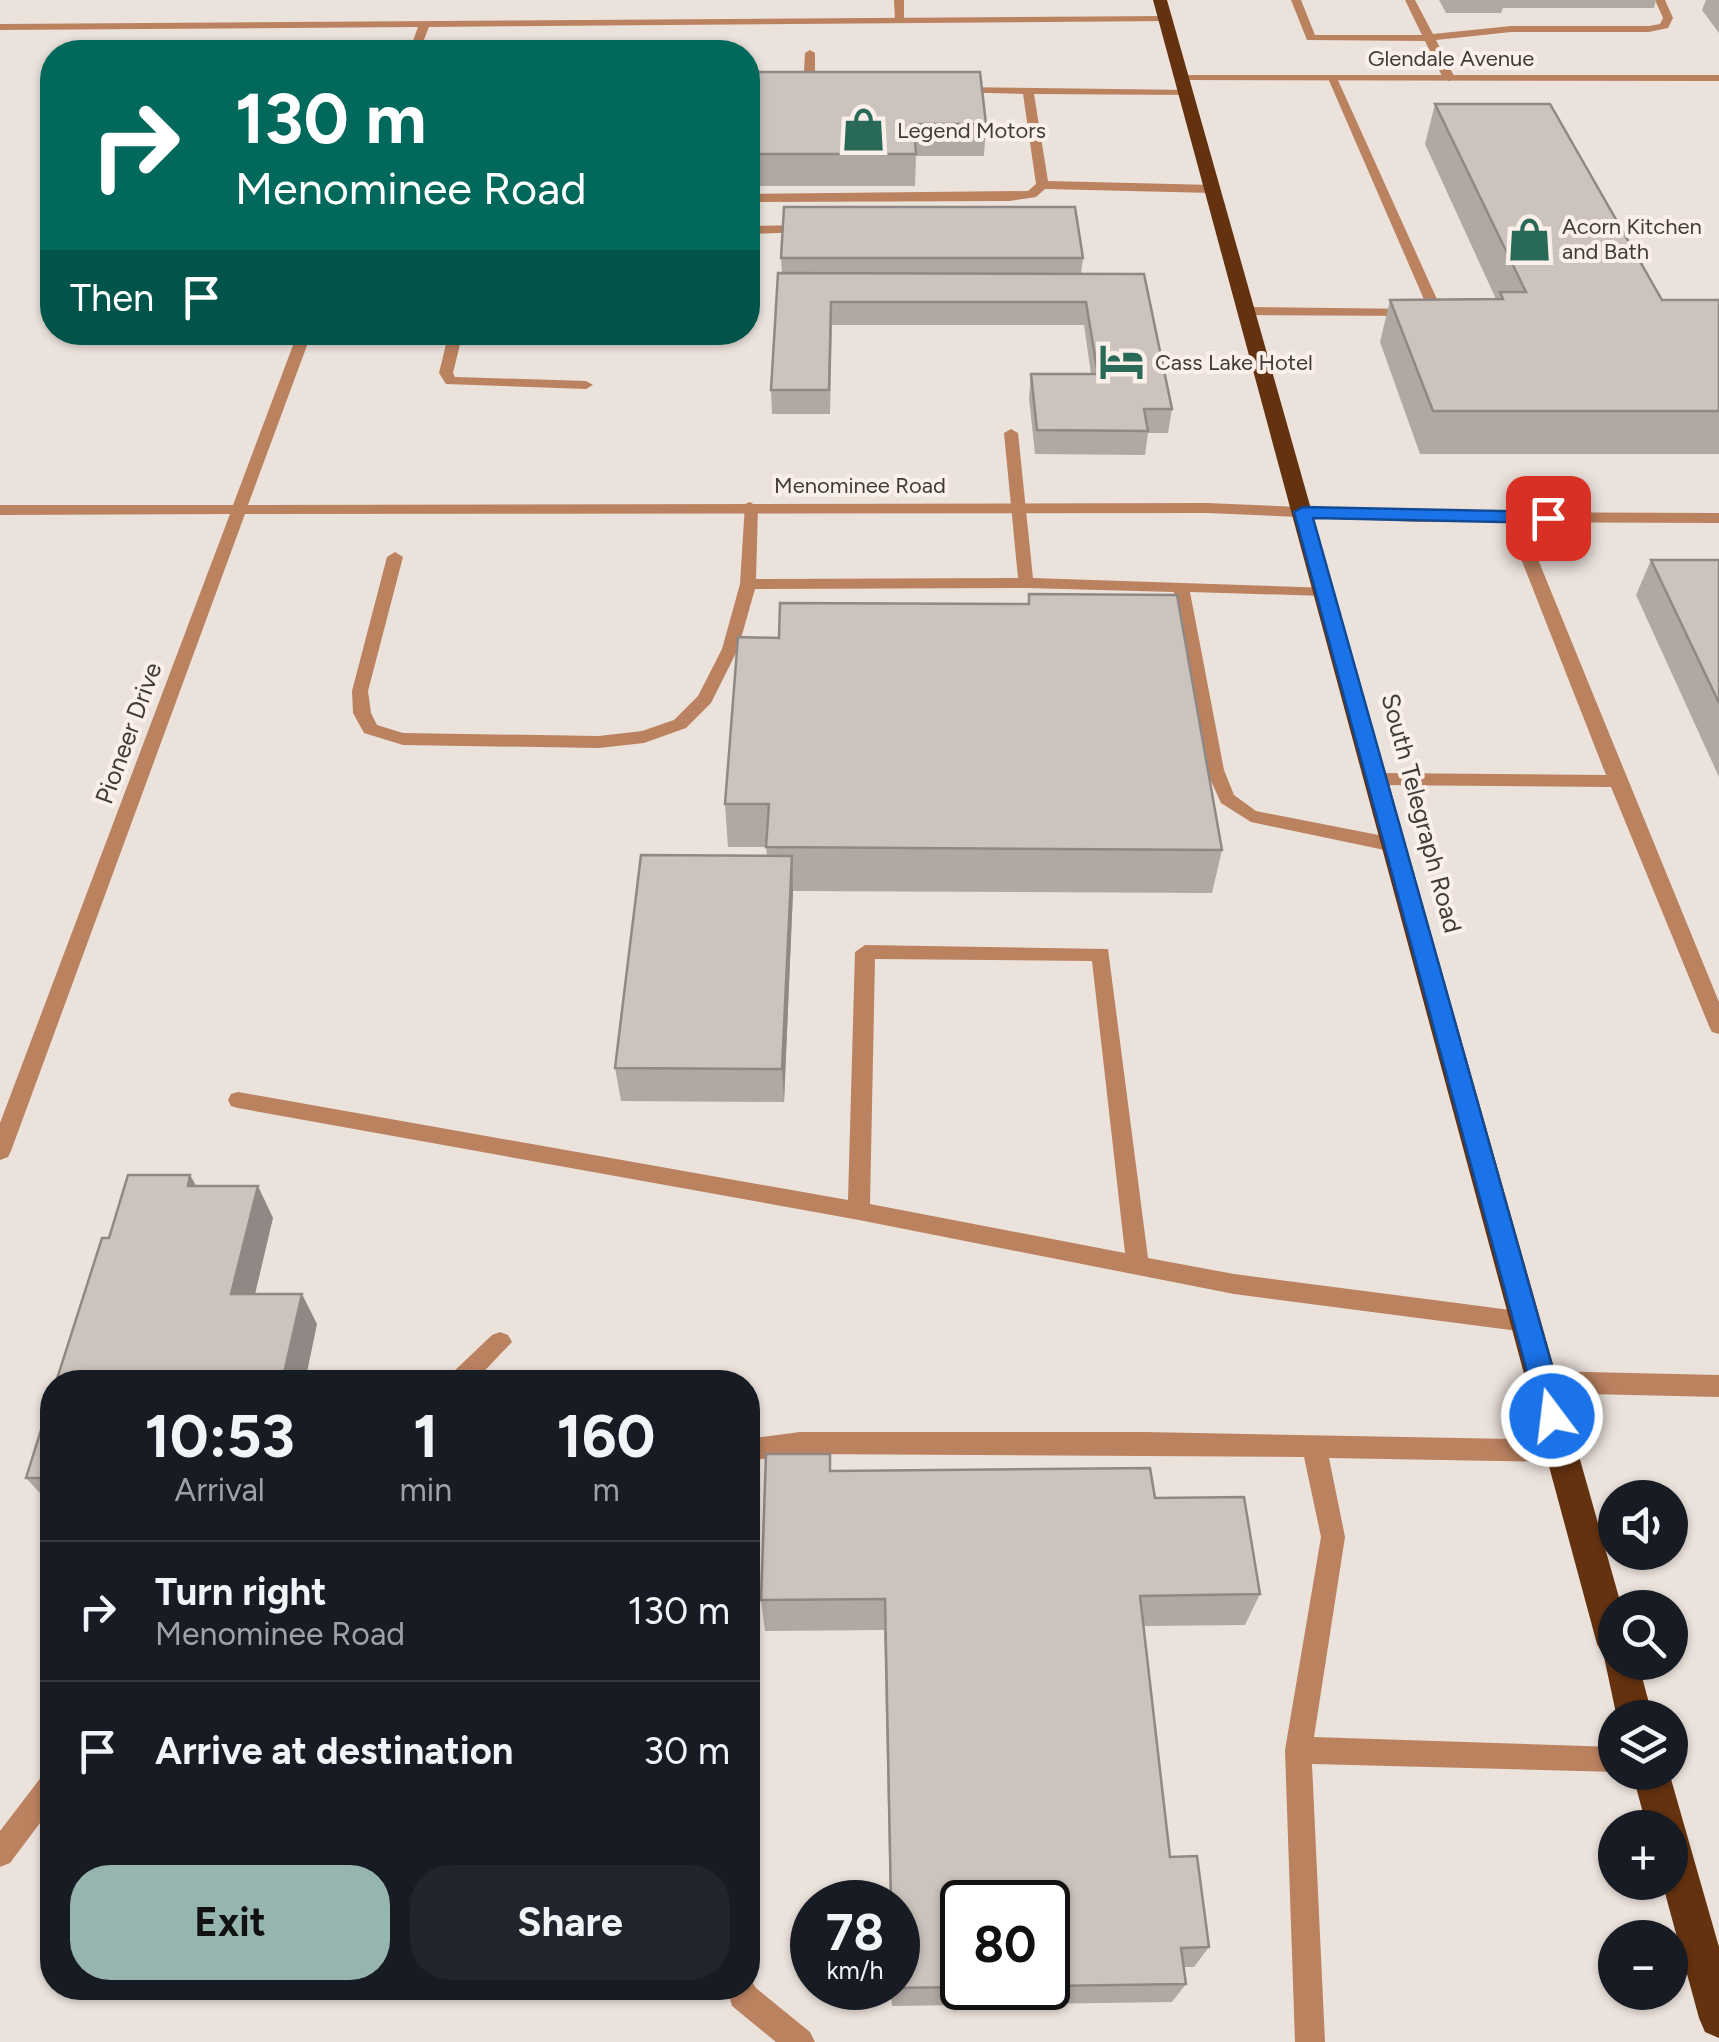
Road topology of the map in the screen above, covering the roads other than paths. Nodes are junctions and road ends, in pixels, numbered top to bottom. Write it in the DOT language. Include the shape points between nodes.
graph roads {
  1 [pos="899,0"];
  2 [pos="1160,0"];
  3 [pos="1296,0"];
  4 [pos="1410,0"];
  5 [pos="1660,0"];
  6 [pos="1166,19"];
  7 [pos="900,20"];
  8 [pos="424,26"];
  9 [pos="0,27"];
  10 [pos="1429,38"];
  11 [pos="419,40"];
  12 [pos="810,53"];
  13 [pos="1331,78"];
  14 [pos="1449,78"];
  15 [pos="1719,78"];
  16 [pos="1185,85"];
  17 [pos="794,89"];
  18 [pos="809,89"];
  19 [pos="829,89"];
  20 [pos="948,90"];
  21 [pos="1028,90"];
  22 [pos="1042,184"];
  23 [pos="1214,189"];
  24 [pos="938,197"];
  25 [pos="760,198"];
  26 [pos="938,215"];
  27 [pos="824,228"];
  28 [pos="760,230"];
  29 [pos="1248,311"];
  30 [pos="300,345"];
  31 [pos="453,345"];
  32 [pos="586,385"];
  33 [pos="1011,434"];
  34 [pos="750,507"];
  35 [pos="1019,508"];
  36 [pos="238,509"];
  37 [pos="0,510"];
  38 [pos="1303,512"];
  39 [pos="1514,518"];
  40 [pos="1719,518"];
  41 [pos="395,557"];
  42 [pos="1026,583"];
  43 [pos="748,584"];
  44 [pos="1181,587"];
  45 [pos="1325,591"];
  46 [pos="1377,780"];
  47 [pos="1617,781"];
  48 [pos="1394,845"];
  49 [pos="1719,1026"];
  50 [pos="238,1100"];
  51 [pos="0,1151"];
  52 [pos="859,1211"];
  53 [pos="1138,1266"];
  54 [pos="1526,1322"];
  55 [pos="500,1342"];
  56 [pos="471,1370"];
  57 [pos="1543,1382"];
  58 [pos="1719,1386"];
  59 [pos="1314,1446"];
  60 [pos="760,1448"];
  61 [pos="1562,1451"];
  62 [pos="1600,1590"];
  63 [pos="1298,1750"];
  64 [pos="1598,1759"];
  65 [pos="40,1801"];
  66 [pos="0,1853"];
  67 [pos="1686,1900"];
  68 [pos="747,2000"];
  69 [pos="1719,2018"];
  70 [pos="800,2042"];
  71 [pos="1310,2042"];
  1 -- 7 [label="street"];
  2 -- 6 [label="highway, South Telegraph Road"];
  3 -- 10 [label="street" via="1311,38"];
  4 -- 10 [label="street"];
  5 -- 10 [label="street" via="1668,18 1650,29 1511,29"];
  6 -- 7 [label="street"];
  6 -- 16 [label="highway, South Telegraph Road"];
  7 -- 8 [label="street"];
  8 -- 9 [label="street"];
  8 -- 11 [label="street"];
  10 -- 14 [label="street"];
  12 -- 18 [label="street"];
  13 -- 14 [label="street, Glendale Avenue"];
  13 -- 16 [label="street, Glendale Avenue"];
  13 -- 29 [label="street" via="1433,306 1419,313"];
  14 -- 15 [label="street, Glendale Avenue"];
  16 -- 21 [label="street, Glendale Avenue"];
  16 -- 23 [label="highway, South Telegraph Road"];
  17 -- 18 [label="street"];
  18 -- 19 [label="street"];
  20 -- 21 [label="street, Glendale Avenue"];
  21 -- 22 [label="street"];
  22 -- 23 [label="street"];
  22 -- 24 [label="street" via="1032,194 1009,197"];
  23 -- 29 [label="highway, South Telegraph Road"];
  24 -- 25 [label="street"];
  24 -- 26 [label="street"];
  27 -- 28 [label="street"];
  29 -- 38 [label="highway, South Telegraph Road"];
  30 -- 36 [label="street, Pioneer Drive"];
  31 -- 32 [label="street" via="446,372 451,381"];
  33 -- 35 [label="street"];
  34 -- 35 [label="street, Menominee Road"];
  34 -- 36 [label="street, Menominee Road"];
  34 -- 43 [label="street"];
  35 -- 38 [label="street, Menominee Road"];
  35 -- 42 [label="street"];
  36 -- 37 [label="street, Menominee Road"];
  36 -- 51 [label="street, Pioneer Drive"];
  38 -- 39 [label="street, Menominee Road"];
  38 -- 45 [label="highway, South Telegraph Road"];
  39 -- 40 [label="street, Menominee Road"];
  39 -- 47 [label="street"];
  41 -- 43 [label="street" via="360,691 370,729 402,739 599,742 680,724 705,699 730,648"];
  42 -- 43 [label="street"];
  42 -- 44 [label="street"];
  44 -- 45 [label="street"];
  44 -- 48 [label="street" via="1214,770 1228,799 1251,816"];
  45 -- 46 [label="highway, South Telegraph Road"];
  46 -- 47 [label="street"];
  46 -- 48 [label="highway, South Telegraph Road"];
  47 -- 49 [label="street"];
  48 -- 54 [label="highway, South Telegraph Road"];
  50 -- 52 [label="street"];
  52 -- 53 [label="street"];
  52 -- 53 [label="street" via="865,952 1101,954"];
  53 -- 54 [label="street"];
  54 -- 57 [label="highway, South Telegraph Road"];
  55 -- 56 [label="street"];
  57 -- 58 [label="street"];
  57 -- 61 [label="highway, South Telegraph Road"];
  59 -- 60 [label="street" via="800,1443"];
  59 -- 61 [label="street"];
  59 -- 63 [label="street" via="1333,1538"];
  61 -- 62 [label="highway, South Telegraph Road"];
  63 -- 64 [label="street"];
  63 -- 71 [label="street"];
  65 -- 66 [label="street"];
  67 -- 69 [label="highway"];
  68 -- 70 [label="street"];
}
